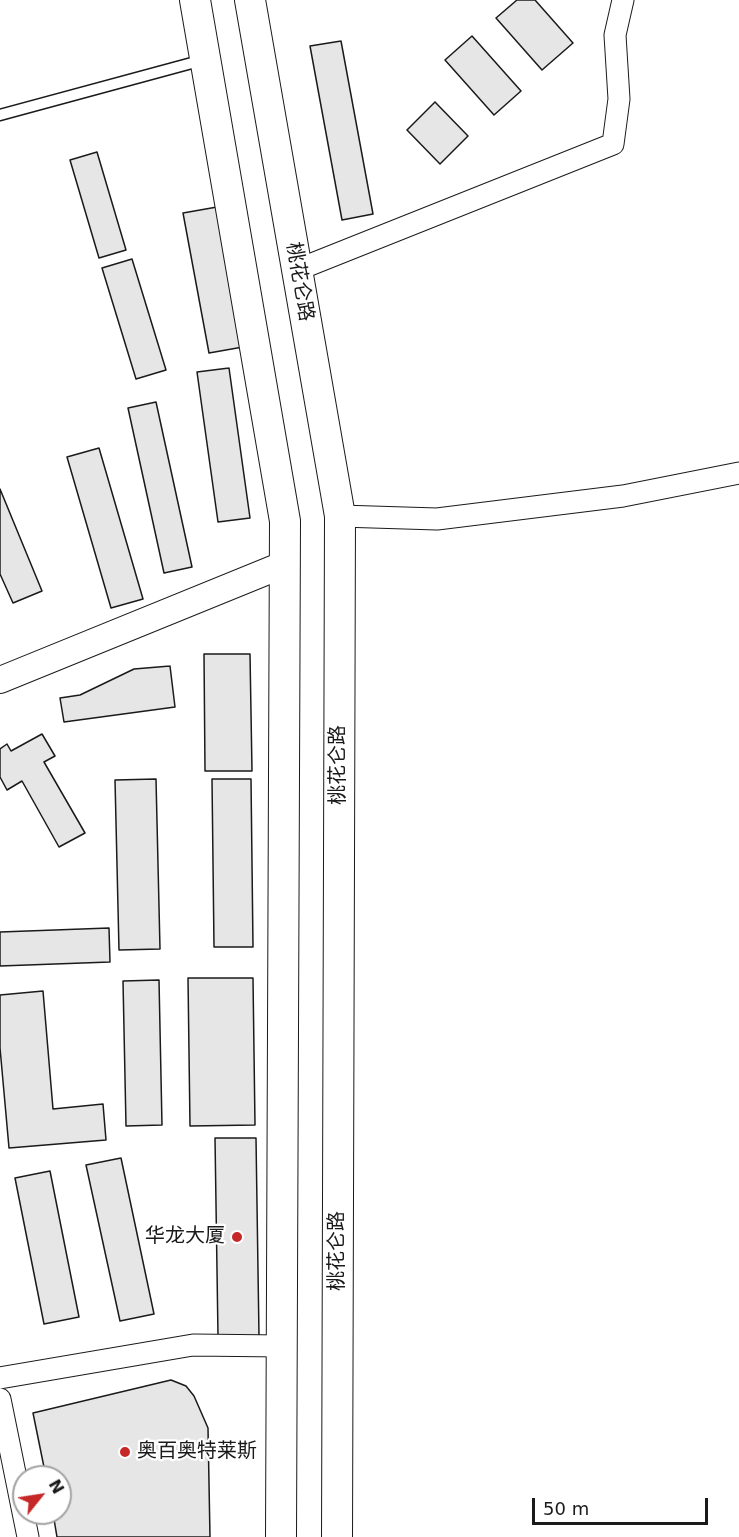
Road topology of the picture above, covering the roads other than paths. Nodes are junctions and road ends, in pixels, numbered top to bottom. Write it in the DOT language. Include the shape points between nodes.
graph roads {
  1 [pos="195,0"];
  2 [pos="250,0"];
  3 [pos="623,0"];
  4 [pos="206,59"];
  5 [pos="0,115"];
  6 [pos="297,270"];
  7 [pos="739,473"];
  8 [pos="340,516"];
  9 [pos="285,564"];
  10 [pos="0,680"];
  11 [pos="282,1346"];
  12 [pos="0,1378"];
  13 [pos="0,1399"];
  14 [pos="28,1537"];
  15 [pos="281,1537"];
  16 [pos="337,1537"];
  1 -- 4 [label="main road"];
  2 -- 6 [label="main road, 桃花仑路"];
  3 -- 6 [label="street" via="615,35 619,99 613,144"];
  4 -- 5 [label="lane"];
  4 -- 9 [label="main road" via="285,521"];
  6 -- 8 [label="main road, 桃花仑路"];
  7 -- 8 [label="street" via="623,496 437,519"];
  8 -- 16 [label="main road, 桃花仑路"];
  9 -- 10 [label="street"];
  9 -- 11 [label="main road"];
  11 -- 12 [label="street" via="193,1345"];
  11 -- 15 [label="main road"];
  13 -- 14 [label="street"];
}
